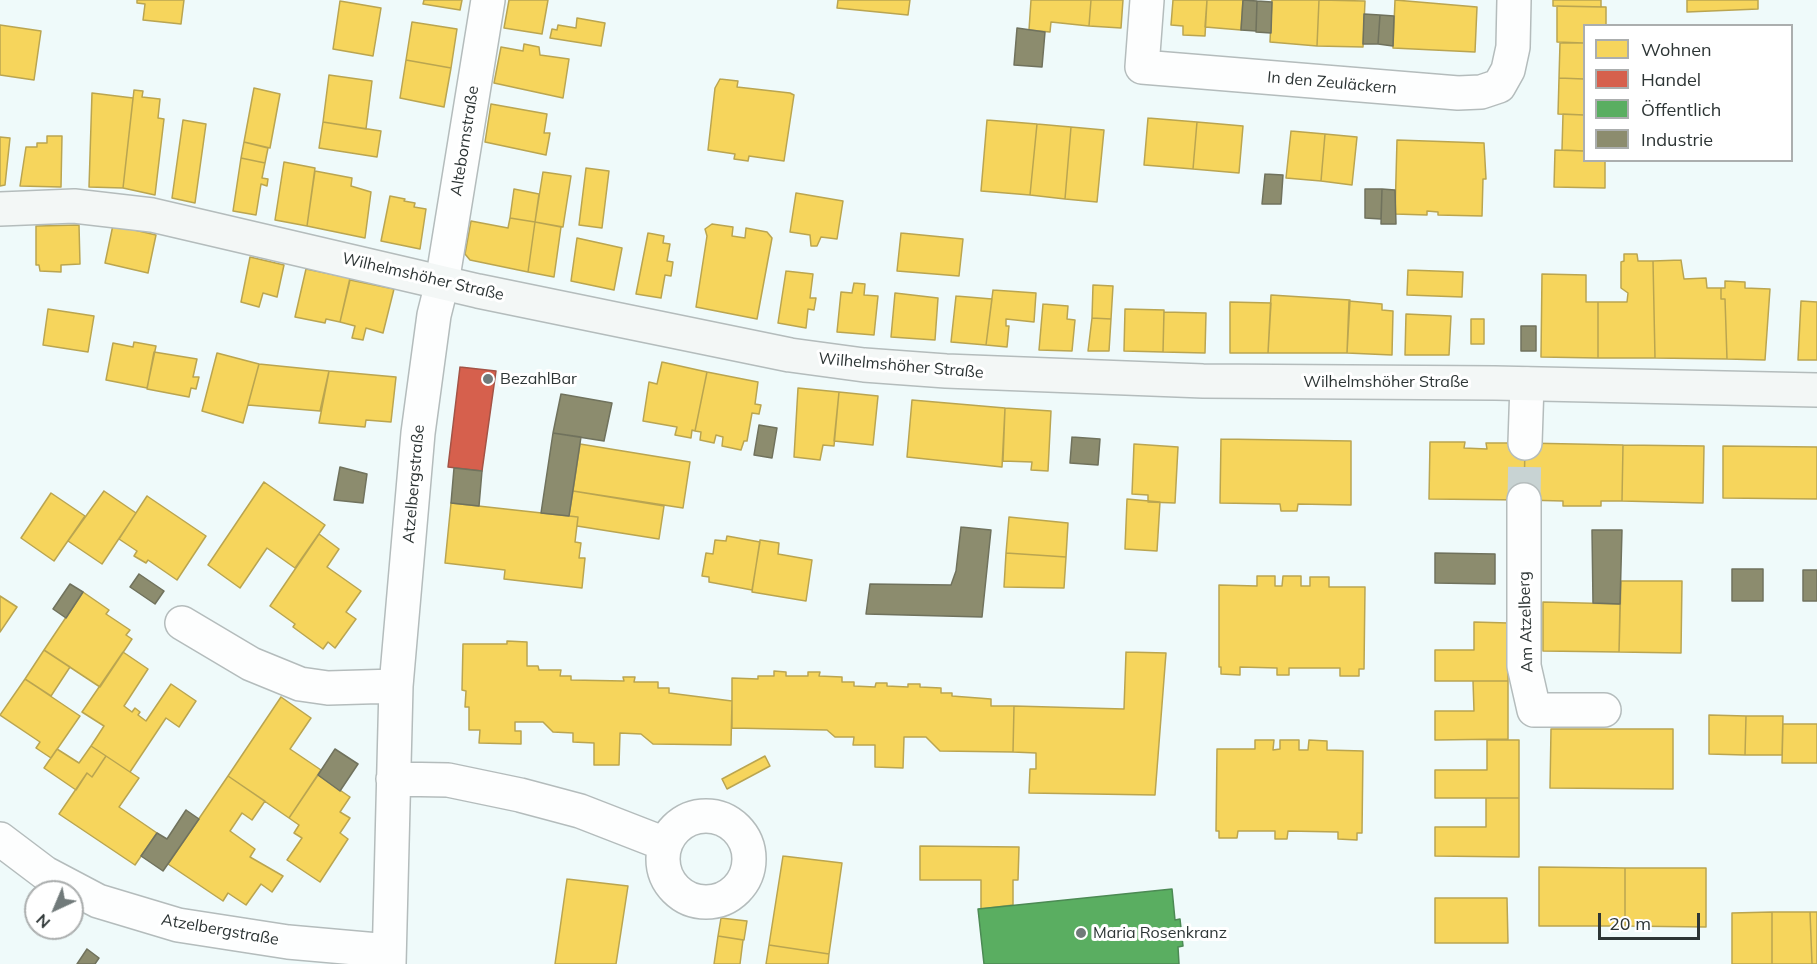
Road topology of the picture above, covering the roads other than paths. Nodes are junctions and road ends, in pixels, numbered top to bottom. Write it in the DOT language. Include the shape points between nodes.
graph roads {
  1 [pos="488,0"];
  2 [pos="1147,0"];
  3 [pos="1514,0"];
  4 [pos="0,209"];
  5 [pos="442,283"];
  6 [pos="1527,384"];
  7 [pos="1817,390"];
  8 [pos="1525,443"];
  9 [pos="1524,500"];
  10 [pos="182,623"];
  11 [pos="396,686"];
  12 [pos="1604,710"];
  13 [pos="393,779"];
  14 [pos="0,839"];
  15 [pos="665,844"];
  16 [pos="389,958"];
  1 -- 5 [label="street, Altebornstraße"];
  2 -- 3 [label="street, In den Zeuläckern" via="1143,67 1458,93 1498,86 1508,70 1514,47"];
  4 -- 5 [label="main road, Wilhelmshöher Straße" via="74,206 152,215"];
  5 -- 6 [label="main road, Wilhelmshöher Straße" via="790,355 864,365 1186,381"];
  5 -- 11 [label="street, Atzelbergstraße" via="423,387"];
  6 -- 7 [label="main road, Wilhelmshöher Straße"];
  6 -- 8 [label="street"];
  9 -- 12 [label="street, Am Atzelberg" via="1524,666 1534,710"];
  10 -- 11 [label="street" via="251,664 300,684 328,688"];
  11 -- 13 [label="street, Atzelbergstraße"];
  13 -- 15 [label="street" via="448,780 520,795 580,812"];
  13 -- 16 [label="street, Atzelbergstraße"];
  14 -- 16 [label="street, Atzelbergstraße" via="45,873 98,901 178,925"];
}
